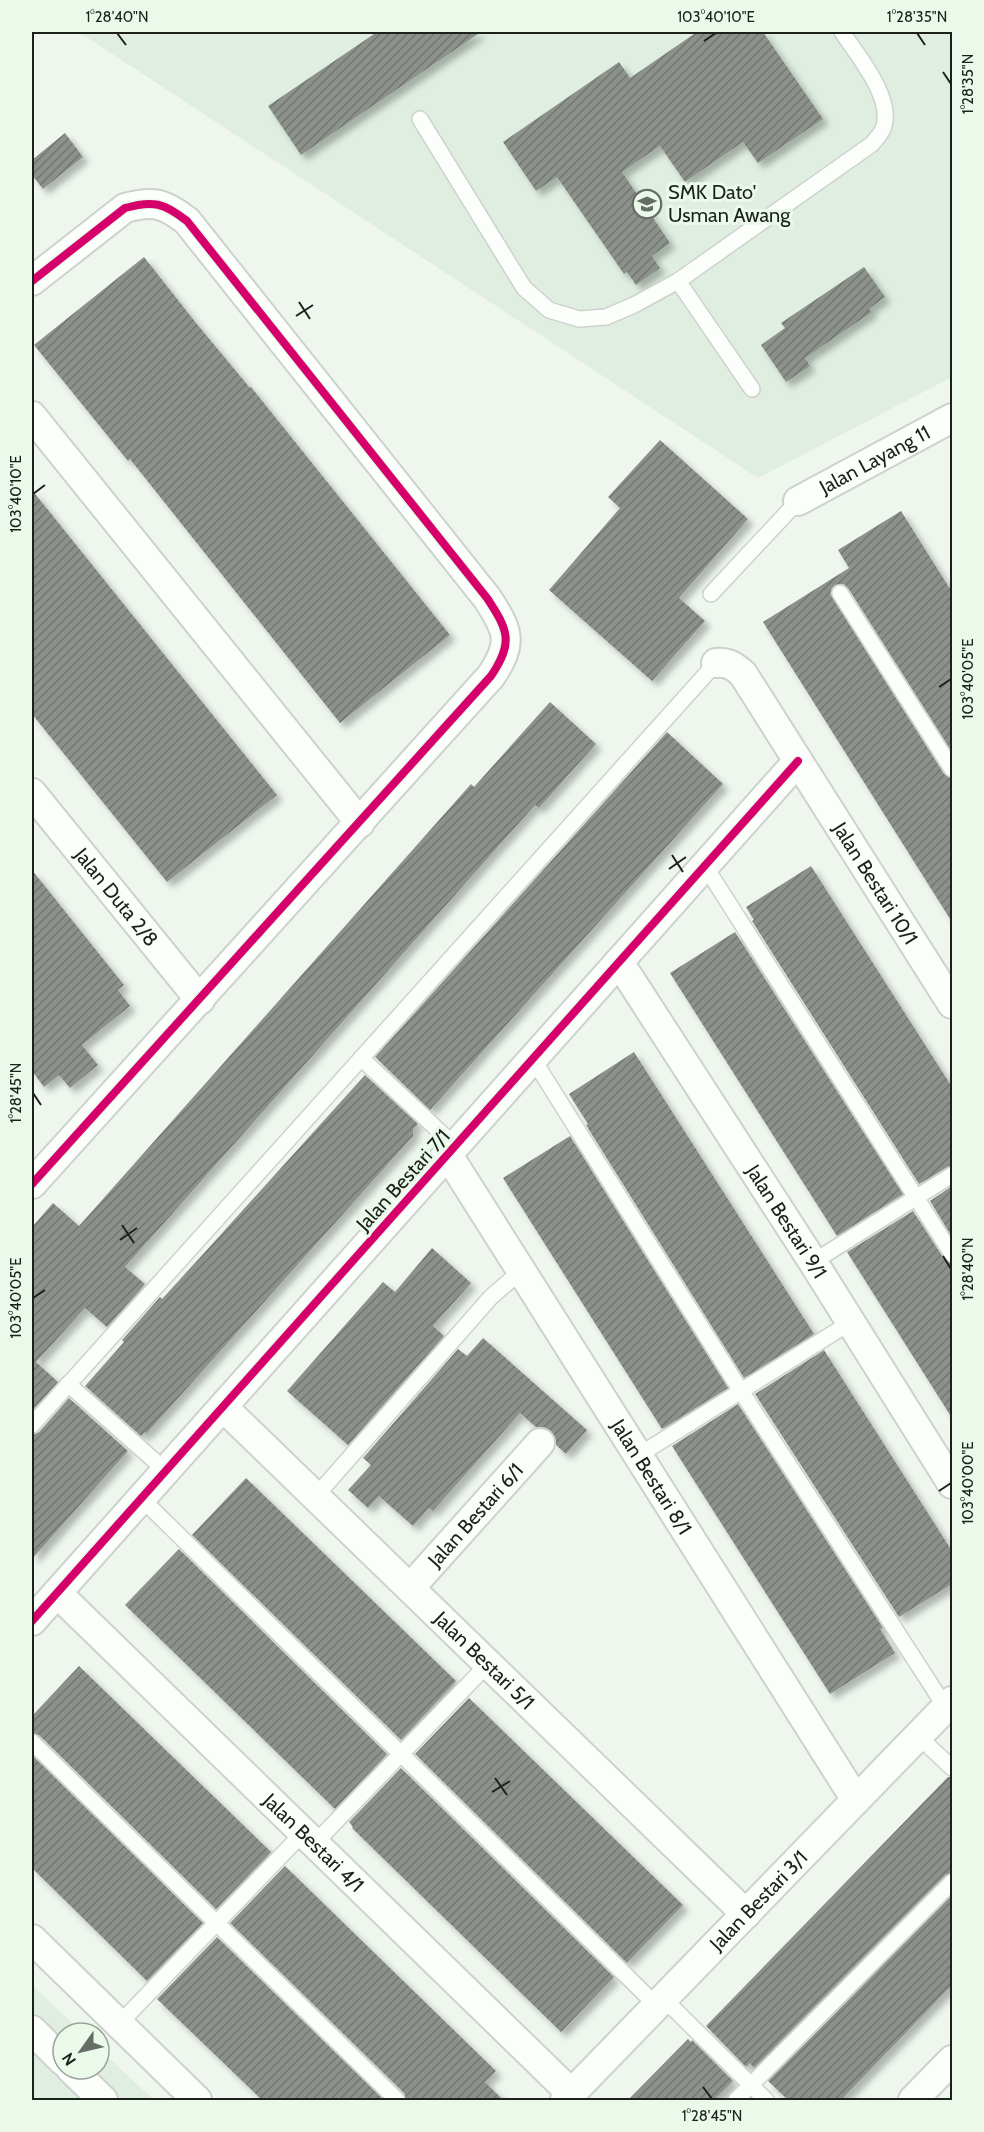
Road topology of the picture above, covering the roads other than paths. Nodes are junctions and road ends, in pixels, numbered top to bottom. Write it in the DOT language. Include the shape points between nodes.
graph roads {
  1 [pos="842,32"];
  2 [pos="420,119"];
  3 [pos="32,281"];
  4 [pos="678,281"];
  5 [pos="752,389"];
  6 [pos="32,416"];
  7 [pos="952,418"];
  8 [pos="798,501"];
  9 [pos="840,593"];
  10 [pos="711,594"];
  11 [pos="716,663"];
  12 [pos="798,761"];
  13 [pos="952,769"];
  14 [pos="32,793"];
  15 [pos="360,823"];
  16 [pos="705,866"];
  17 [pos="619,962"];
  18 [pos="200,1000"];
  19 [pos="952,1004"];
  20 [pos="361,1058"];
  21 [pos="533,1059"];
  22 [pos="452,1150"];
  23 [pos="35,1172"];
  24 [pos="952,1175"];
  25 [pos="916,1198"];
  26 [pos="952,1254"];
  27 [pos="813,1262"];
  28 [pos="522,1270"];
  29 [pos="851,1322"];
  30 [pos="68,1384"];
  31 [pos="741,1391"];
  32 [pos="223,1407"];
  33 [pos="32,1425"];
  34 [pos="540,1443"];
  35 [pos="639,1455"];
  36 [pos="165,1470"];
  37 [pos="952,1484"];
  38 [pos="315,1497"];
  39 [pos="141,1498"];
  40 [pos="410,1588"];
  41 [pos="57,1593"];
  42 [pos="32,1621"];
  43 [pos="488,1664"];
  44 [pos="949,1705"];
  45 [pos="918,1736"];
  46 [pos="32,1742"];
  47 [pos="401,1755"];
  48 [pos="952,1768"];
  49 [pos="856,1800"];
  50 [pos="309,1838"];
  51 [pos="952,1881"];
  52 [pos="746,1914"];
  53 [pos="216,1923"];
  54 [pos="32,1939"];
  55 [pos="660,2002"];
  56 [pos="119,2024"];
  57 [pos="33,2036"];
  58 [pos="51,2051"];
  59 [pos="952,2060"];
  60 [pos="83,2081"];
  61 [pos="750,2085"];
  62 [pos="568,2097"];
  63 [pos="103,2100"];
  64 [pos="197,2100"];
  65 [pos="397,2100"];
  66 [pos="735,2100"];
  67 [pos="766,2100"];
  68 [pos="913,2100"];
  1 -- 4 [label="lane" via="882,96 886,114 883,130 872,144"];
  2 -- 4 [label="lane" via="524,288 549,310 579,319 606,317"];
  3 -- 15 [label="street" via="124,208 157,203 172,209 187,221 501,620 507,642 502,660 491,676"];
  4 -- 5 [label="lane"];
  6 -- 15 [label="street"];
  7 -- 8 [label="street, Jalan Layang 11"];
  8 -- 10 [label="lane"];
  9 -- 13 [label="lane"];
  11 -- 12 [label="street, Jalan Bestari 10/1" via="734,666 743,674"];
  11 -- 20 [label="lane"];
  12 -- 16 [label="street, Jalan Bestari 7/1"];
  12 -- 19 [label="street, Jalan Bestari 10/1"];
  14 -- 18 [label="street, Jalan Duta 2/8"];
  15 -- 18 [label="street"];
  16 -- 17 [label="street, Jalan Bestari 7/1"];
  16 -- 25 [label="lane"];
  17 -- 21 [label="street, Jalan Bestari 7/1"];
  17 -- 27 [label="street, Jalan Bestari 9/1"];
  18 -- 23 [label="street"];
  20 -- 22 [label="lane"];
  20 -- 30 [label="lane"];
  21 -- 22 [label="street, Jalan Bestari 7/1"];
  21 -- 31 [label="lane"];
  22 -- 28 [label="street, Jalan Bestari 8/1"];
  22 -- 32 [label="street, Jalan Bestari 7/1"];
  24 -- 25 [label="lane"];
  25 -- 26 [label="lane"];
  25 -- 27 [label="lane"];
  27 -- 29 [label="street, Jalan Bestari 9/1"];
  28 -- 35 [label="street, Jalan Bestari 8/1"];
  28 -- 38 [label="lane" via="491,1297"];
  29 -- 31 [label="lane"];
  29 -- 37 [label="street, Jalan Bestari 9/1"];
  30 -- 33 [label="lane"];
  30 -- 36 [label="lane"];
  31 -- 35 [label="lane"];
  31 -- 44 [label="lane"];
  32 -- 36 [label="street, Jalan Bestari 7/1"];
  32 -- 38 [label="street, Jalan Bestari 5/1"];
  34 -- 40 [label="street, Jalan Bestari 6/1"];
  35 -- 49 [label="street, Jalan Bestari 8/1"];
  36 -- 39 [label="street, Jalan Bestari 7/1"];
  38 -- 40 [label="street, Jalan Bestari 5/1"];
  39 -- 41 [label="street, Jalan Bestari 7/1"];
  39 -- 47 [label="lane"];
  40 -- 43 [label="street, Jalan Bestari 5/1"];
  41 -- 42 [label="street, Jalan Bestari 7/1"];
  41 -- 50 [label="street, Jalan Bestari 4/1"];
  43 -- 47 [label="lane"];
  43 -- 52 [label="street, Jalan Bestari 5/1"];
  44 -- 45 [label="street, Jalan Bestari 3/1"];
  45 -- 48 [label="lane"];
  45 -- 49 [label="street, Jalan Bestari 3/1"];
  46 -- 53 [label="lane"];
  47 -- 50 [label="lane"];
  47 -- 55 [label="lane"];
  49 -- 52 [label="street, Jalan Bestari 3/1"];
  50 -- 53 [label="lane"];
  50 -- 62 [label="street, Jalan Bestari 4/1"];
  51 -- 61 [label="lane"];
  52 -- 55 [label="street, Jalan Bestari 3/1"];
  53 -- 56 [label="lane"];
  53 -- 65 [label="lane"];
  54 -- 56 [label="street"];
  55 -- 61 [label="lane"];
  55 -- 62 [label="street, Jalan Bestari 3/1"];
  56 -- 64 [label="street"];
  57 -- 58 [label="street"];
  59 -- 68 [label="street"];
  60 -- 63 [label="street"];
  61 -- 66 [label="lane"];
  61 -- 67 [label="lane"];
}
